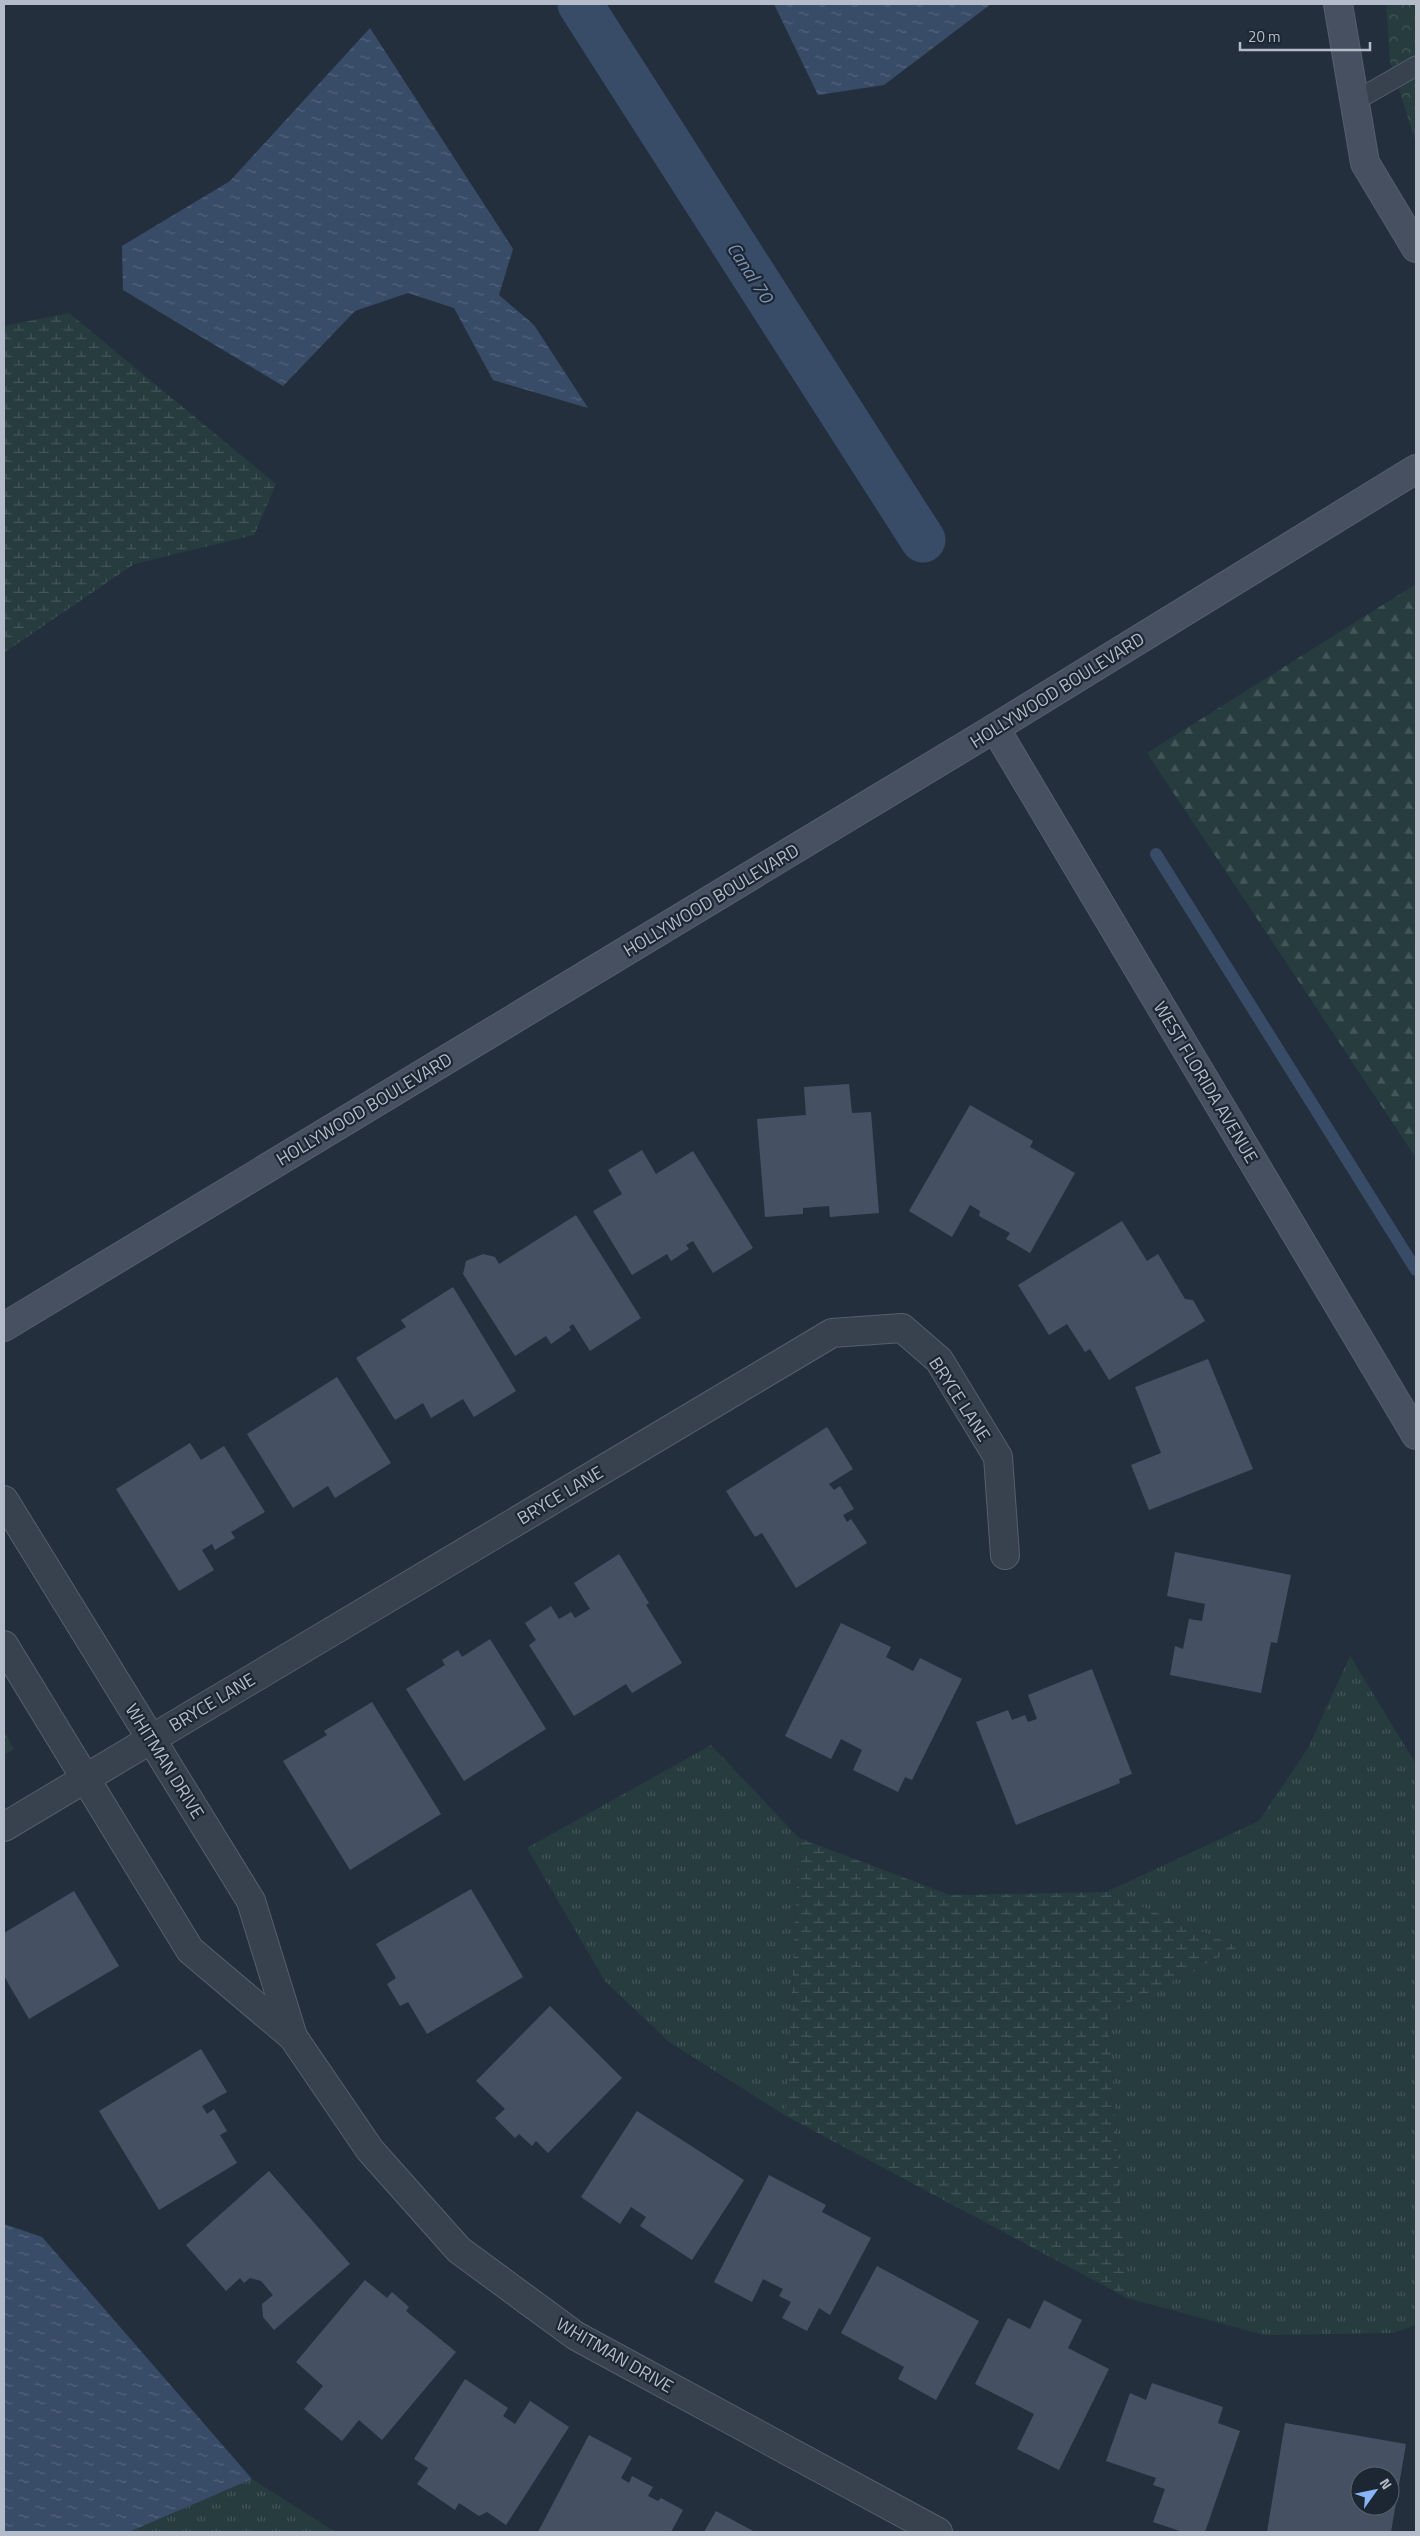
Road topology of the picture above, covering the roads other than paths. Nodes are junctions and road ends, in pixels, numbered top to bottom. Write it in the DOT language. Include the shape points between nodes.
graph roads {
  1 [pos="1338,4"];
  2 [pos="1416,66"];
  3 [pos="1355,101"];
  4 [pos="1416,248"];
  5 [pos="1416,469"];
  6 [pos="995,728"];
  7 [pos="4,1327"];
  8 [pos="1416,1435"];
  9 [pos="4,1500"];
  10 [pos="1005,1555"];
  11 [pos="4,1645"];
  12 [pos="151,1738"];
  13 [pos="85,1778"];
  14 [pos="4,1827"];
  15 [pos="293,2037"];
  16 [pos="938,2532"];
  1 -- 3 [label="street"];
  2 -- 3 [label="lane"];
  3 -- 4 [label="street" via="1365,163"];
  5 -- 6 [label="street, HOLLYWOOD BOULEVARD"];
  6 -- 7 [label="street, HOLLYWOOD BOULEVARD"];
  6 -- 8 [label="street, WEST FLORIDA AVENUE"];
  9 -- 12 [label="street, WHITMAN DRIVE"];
  10 -- 12 [label="street, BRYCE LANE" via="998,1457 939,1360 902,1328 832,1333"];
  11 -- 13 [label="street, WHITMAN DRIVE"];
  12 -- 13 [label="street, BRYCE LANE"];
  12 -- 15 [label="street, WHITMAN DRIVE" via="252,1901"];
  13 -- 14 [label="street, BRYCE LANE"];
  13 -- 15 [label="street, WHITMAN DRIVE" via="190,1950"];
  15 -- 16 [label="street, WHITMAN DRIVE" via="370,2150 460,2250 576,2336"];
}
